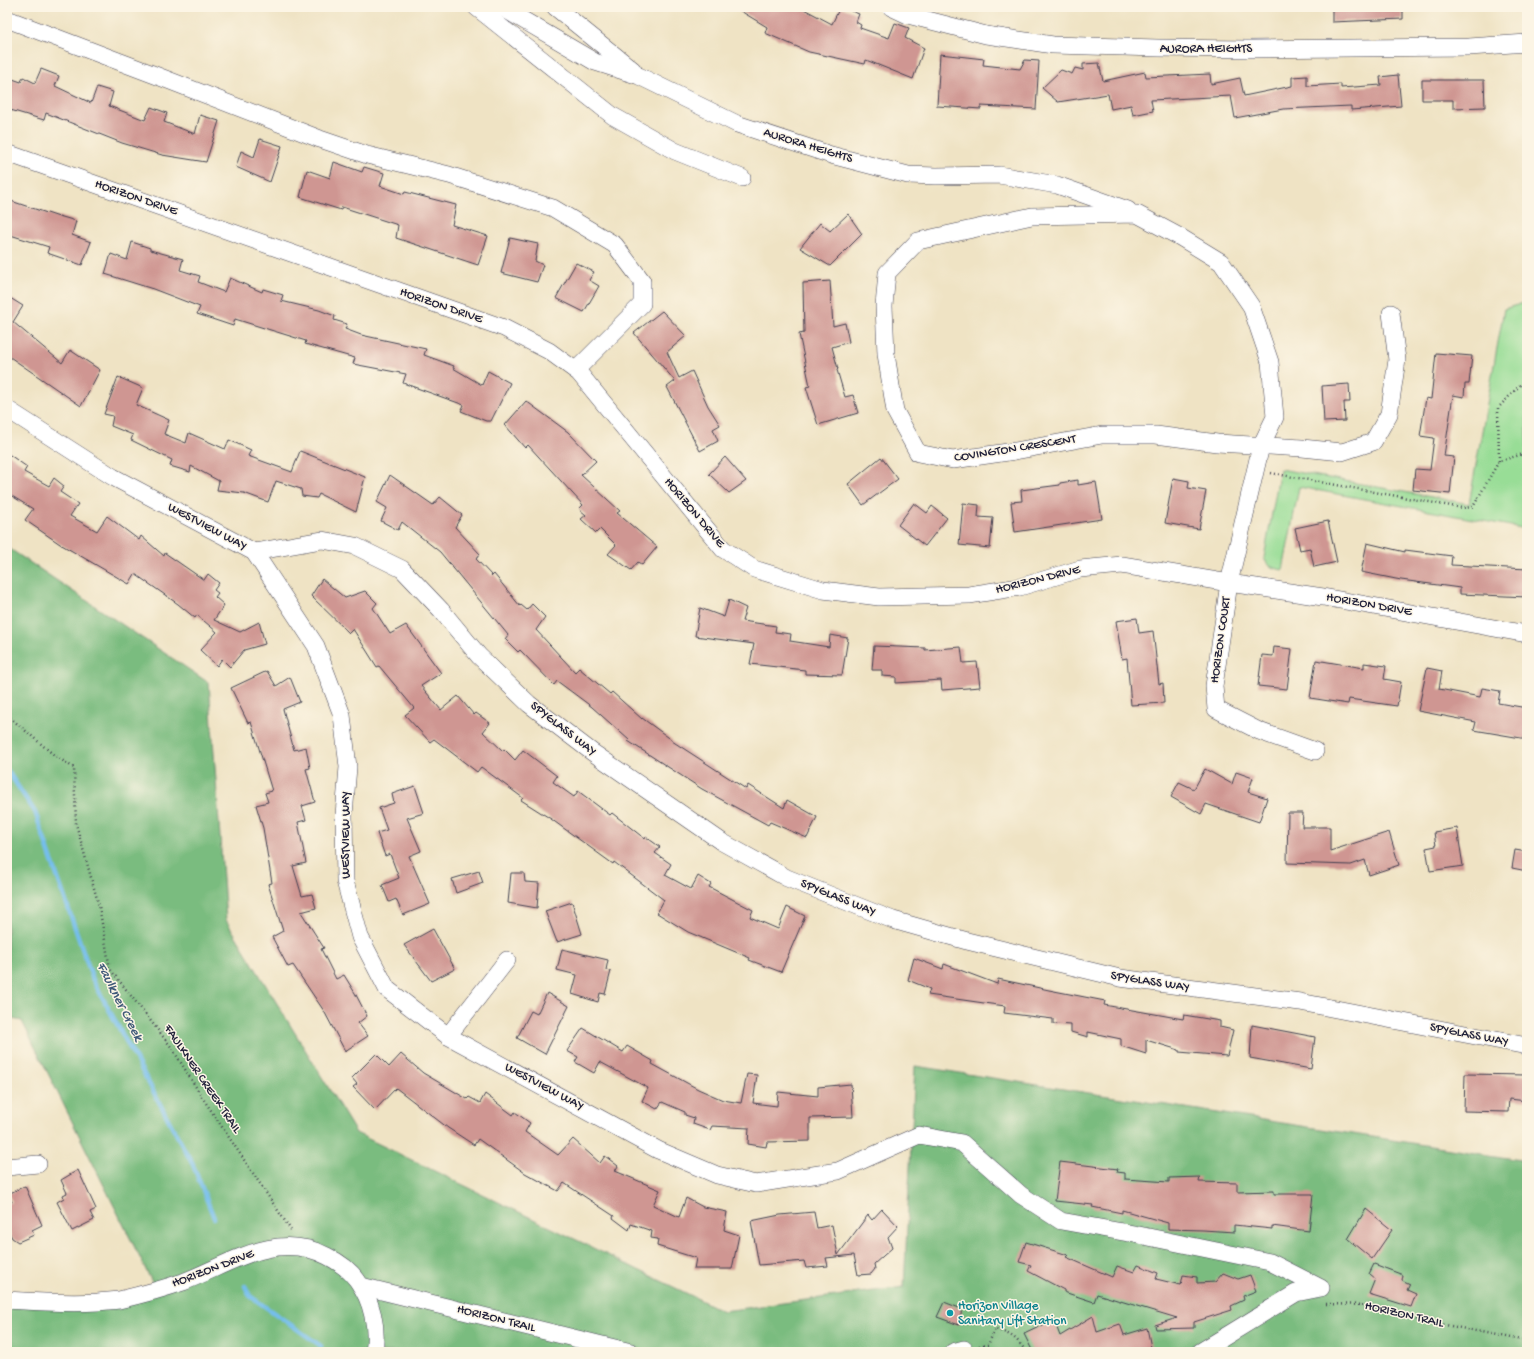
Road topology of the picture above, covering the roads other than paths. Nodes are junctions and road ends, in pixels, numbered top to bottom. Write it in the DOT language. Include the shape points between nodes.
graph roads {
  1 [pos="476,7"];
  2 [pos="501,7"];
  3 [pos="555,7"];
  4 [pos="891,7"];
  5 [pos="921,7"];
  6 [pos="7,19"];
  7 [pos="941,24"];
  8 [pos="1527,43"];
  9 [pos="639,76"];
  10 [pos="7,153"];
  11 [pos="742,178"];
  12 [pos="1137,214"];
  13 [pos="1392,313"];
  14 [pos="576,370"];
  15 [pos="7,408"];
  16 [pos="1260,446"];
  17 [pos="254,552"];
  18 [pos="1229,583"];
  19 [pos="1527,634"];
  20 [pos="1315,752"];
  21 [pos="507,960"];
  22 [pos="448,1036"];
  23 [pos="1527,1046"];
  24 [pos="38,1164"];
  25 [pos="7,1167"];
  26 [pos="361,1286"];
  27 [pos="7,1300"];
  28 [pos="374,1352"];
  29 [pos="631,1352"];
  30 [pos="1200,1352"];
  1 -- 11 [label="street" via="613,116 675,151"];
  2 -- 9 [label="street, AURORA HEIGHTS" via="595,62"];
  3 -- 9 [label="street"];
  4 -- 7 [label="street, AURORA HEIGHTS" via="908,15"];
  5 -- 7 [label="street"];
  6 -- 14 [label="street" via="320,139 367,155 449,175 553,208 615,245 642,280 642,304"];
  7 -- 8 [label="street, AURORA HEIGHTS" via="986,35 1053,45 1332,48 1469,47"];
  9 -- 12 [label="street, AURORA HEIGHTS" via="737,124 831,155 908,175 999,175 1057,185"];
  10 -- 14 [label="street, HORIZON DRIVE" via="504,328 550,351"];
  12 -- 16 [label="street" via="1221,262 1251,306 1270,362 1275,416"];
  12 -- 16 [label="street, COVINGTON CRESCENT" via="1032,216 918,241 886,274 884,306 886,354 895,410 910,439 918,453 953,460 1102,435 1156,435"];
  13 -- 16 [label="street, COVINGTON CRESCENT" via="1397,360 1389,414 1373,442 1342,452"];
  14 -- 18 [label="street, HORIZON DRIVE" via="723,549 754,569 823,590 879,597 969,595 1020,587 1080,569 1122,565"];
  15 -- 17 [label="street, WESTVIEW WAY" via="113,477"];
  16 -- 18 [label="street"];
  17 -- 22 [label="street, WESTVIEW WAY" via="316,646 342,715 348,767 344,815 345,881 360,937 387,989"];
  17 -- 23 [label="street, SPYGLASS WAY" via="322,540 356,546 402,569 441,610 479,656 529,704 592,752 728,845 787,878 893,920 967,941 1120,978 1300,1002"];
  18 -- 19 [label="street, HORIZON DRIVE" via="1323,597"];
  18 -- 20 [label="street, HORIZON COURT" via="1214,686 1216,709 1259,731"];
  21 -- 22 [label="street"];
  22 -- 30 [label="street, WESTVIEW WAY" via="658,1150 717,1175 756,1184 838,1171 919,1135 962,1143 1021,1195 1061,1221 1270,1262 1321,1288 1296,1293"];
  24 -- 25 [label="street"];
  26 -- 27 [label="street, HORIZON DRIVE" via="352,1273 338,1261 300,1246 279,1246 240,1256 183,1282 118,1300 52,1303"];
  26 -- 28 [label="street, HORIZON DRIVE" via="374,1316"];
  26 -- 29 [label="street, HORIZON TRAIL"];
}
